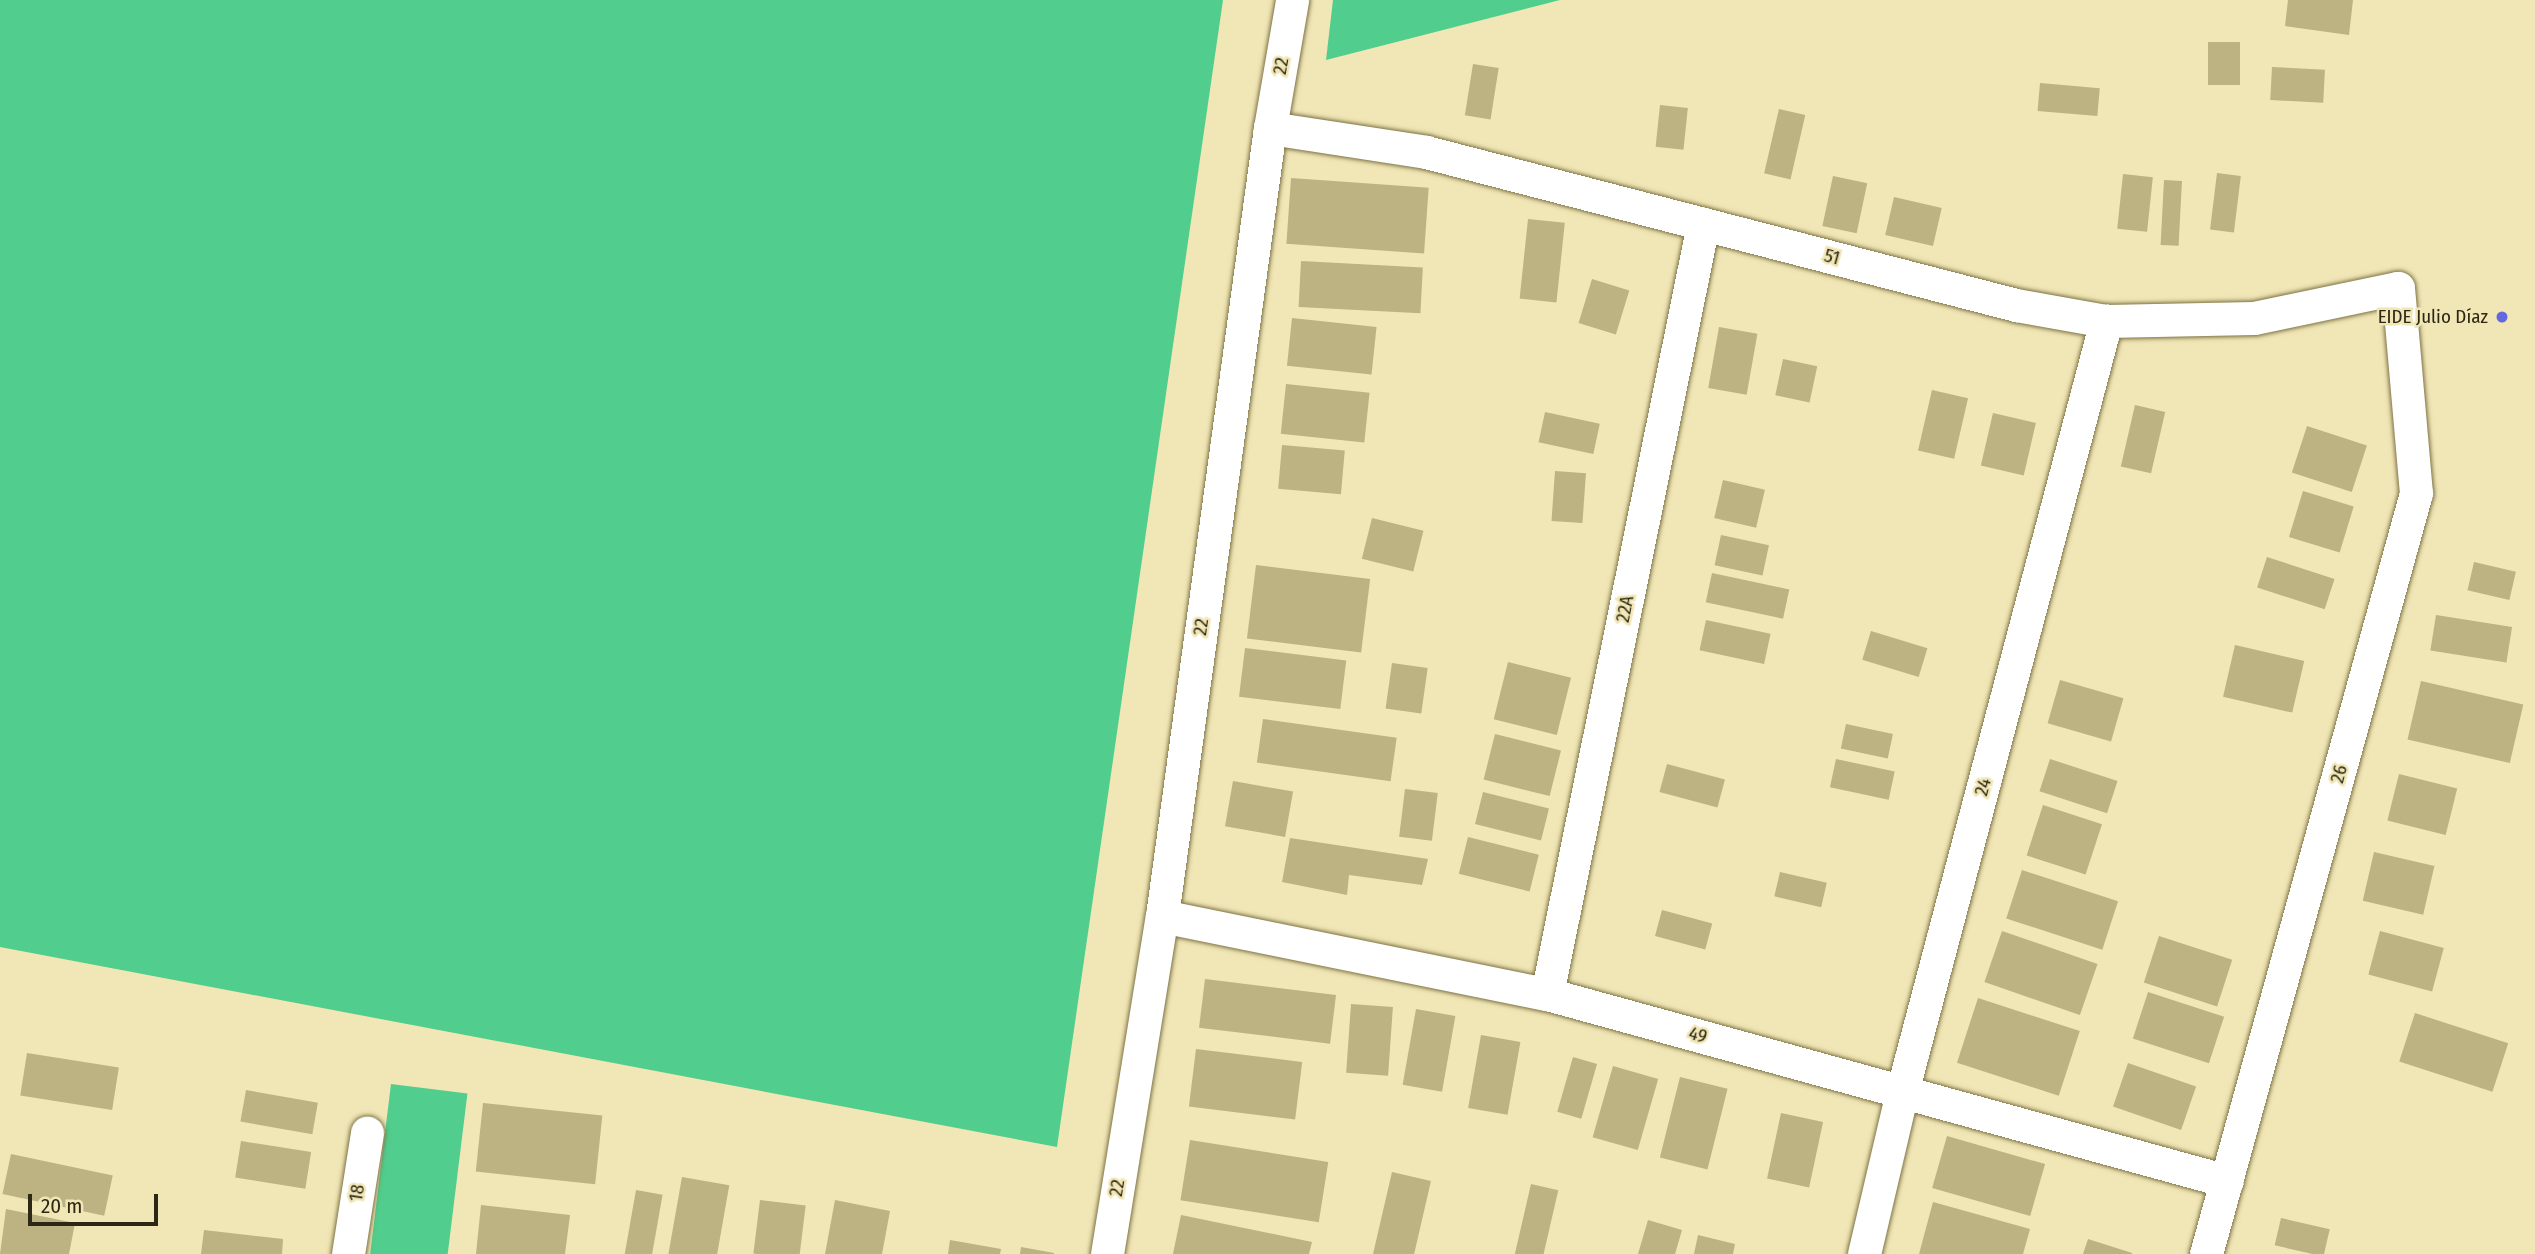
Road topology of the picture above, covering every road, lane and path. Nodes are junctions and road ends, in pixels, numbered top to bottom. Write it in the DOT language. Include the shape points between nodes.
graph roads {
  1 [pos="1292,0"];
  2 [pos="1270,128"];
  3 [pos="1703,224"];
  4 [pos="2398,288"];
  5 [pos="2106,321"];
  6 [pos="1162,916"];
  7 [pos="1547,993"];
  8 [pos="1902,1092"];
  9 [pos="367,1132"];
  10 [pos="2227,1181"];
  11 [pos="348,1254"];
  12 [pos="1107,1254"];
  13 [pos="1864,1254"];
  14 [pos="2206,1254"];
  1 -- 2 [label="street, 22"];
  2 -- 3 [label="street, 51" via="1426,152"];
  2 -- 6 [label="street, 22"];
  3 -- 5 [label="street, 51" via="2016,305"];
  3 -- 7 [label="street, 22A"];
  4 -- 5 [label="street, 51" via="2254,318"];
  4 -- 10 [label="street, 26" via="2416,493"];
  5 -- 8 [label="street, 24"];
  6 -- 7 [label="street, 49"];
  6 -- 12 [label="street, 22"];
  7 -- 8 [label="street, 49"];
  8 -- 10 [label="street, 49"];
  8 -- 13 [label="street, 24"];
  9 -- 11 [label="street, 18"];
  10 -- 14 [label="street, 26"];
}
